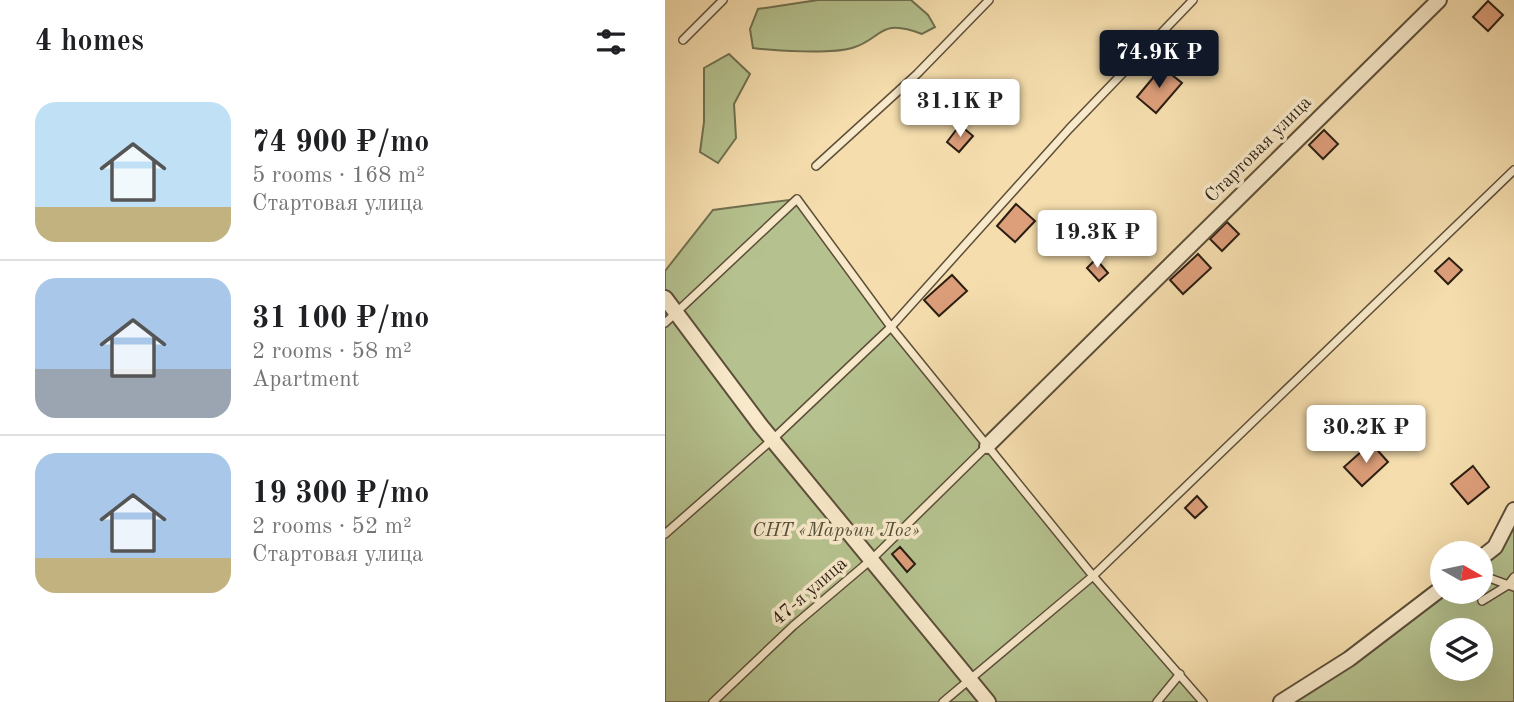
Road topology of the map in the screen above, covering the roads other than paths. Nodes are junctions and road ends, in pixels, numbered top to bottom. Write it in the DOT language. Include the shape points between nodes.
graph roads {
  1 [pos="723,0"];
  2 [pos="989,0"];
  3 [pos="1193,0"];
  4 [pos="1439,0"];
  5 [pos="683,40"];
  6 [pos="816,166"];
  7 [pos="1514,170"];
  8 [pos="665,298"];
  9 [pos="677,312"];
  10 [pos="665,323"];
  11 [pos="891,327"];
  12 [pos="773,439"];
  13 [pos="987,446"];
  14 [pos="1514,510"];
  15 [pos="665,534"];
  16 [pos="1493,549"];
  17 [pos="872,559"];
  18 [pos="1093,576"];
  19 [pos="1514,577"];
  20 [pos="1493,579"];
  21 [pos="1511,586"];
  22 [pos="1493,595"];
  23 [pos="1430,597"];
  24 [pos="1180,674"];
  25 [pos="969,678"];
  26 [pos="713,702"];
  27 [pos="943,702"];
  28 [pos="988,702"];
  29 [pos="1157,702"];
  30 [pos="1203,702"];
  31 [pos="1281,702"];
  1 -- 5 [label="lane"];
  2 -- 6 [label="lane" via="917,74"];
  3 -- 11 [label="lane" via="1069,129"];
  4 -- 13 [label="street, Стартовая улица"];
  7 -- 18 [label="lane"];
  8 -- 9 [label="street"];
  9 -- 10 [label="lane"];
  9 -- 11 [label="lane" via="797,199"];
  9 -- 12 [label="street"];
  11 -- 12 [label="lane"];
  11 -- 13 [label="lane"];
  12 -- 15 [label="lane"];
  12 -- 17 [label="street"];
  13 -- 17 [label="lane, 47-я улица"];
  13 -- 18 [label="lane"];
  14 -- 16 [label="street"];
  17 -- 25 [label="street"];
  17 -- 26 [label="lane, 47-я улица"];
  18 -- 24 [label="lane"];
  18 -- 25 [label="lane"];
  19 -- 21 [label="lane"];
  20 -- 21 [label="lane"];
  21 -- 22 [label="lane"];
  23 -- 31 [label="street" via="1349,659"];
  24 -- 29 [label="lane"];
  24 -- 30 [label="lane"];
  25 -- 27 [label="lane"];
  25 -- 28 [label="street"];
}
